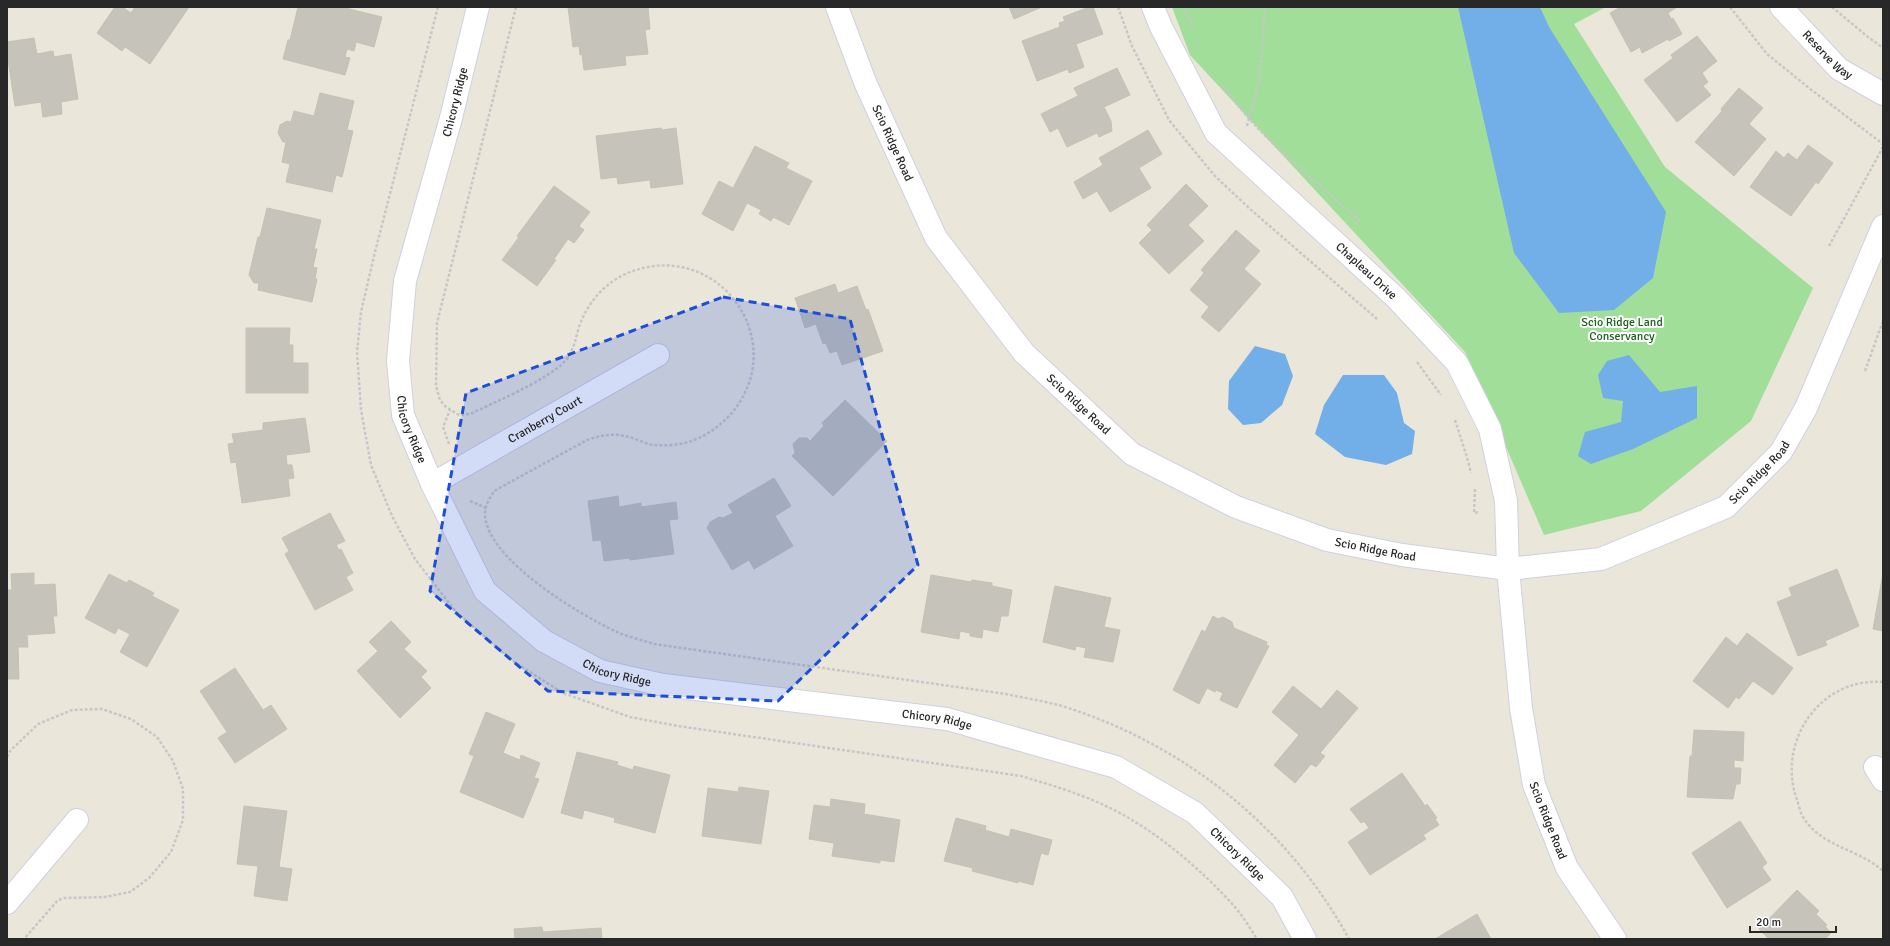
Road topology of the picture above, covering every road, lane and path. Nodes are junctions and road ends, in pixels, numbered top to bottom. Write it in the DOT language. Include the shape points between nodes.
graph roads {
  1 [pos="438,7"];
  2 [pos="478,7"];
  3 [pos="516,7"];
  4 [pos="837,7"];
  5 [pos="1118,7"];
  6 [pos="1153,7"];
  7 [pos="1185,7"];
  8 [pos="1265,7"];
  9 [pos="1730,7"];
  10 [pos="1781,7"];
  11 [pos="1832,7"];
  12 [pos="1194,30"];
  13 [pos="1883,48"];
  14 [pos="1222,84"];
  15 [pos="1883,94"];
  16 [pos="1249,120"];
  17 [pos="1883,144"];
  18 [pos="1883,147"];
  19 [pos="1239,153"];
  20 [pos="1883,226"];
  21 [pos="1337,244"];
  22 [pos="1829,246"];
  23 [pos="1317,267"];
  24 [pos="1378,320"];
  25 [pos="1883,321"];
  26 [pos="658,355"];
  27 [pos="1414,358"];
  28 [pos="1865,371"];
  29 [pos="1442,396"];
  30 [pos="1452,413"];
  31 [pos="1472,476"];
  32 [pos="1473,483"];
  33 [pos="432,484"];
  34 [pos="1506,507"];
  35 [pos="1508,569"];
  36 [pos="1883,682"];
  37 [pos="7,757"];
  38 [pos="77,820"];
  39 [pos="1883,871"];
  40 [pos="7,903"];
  41 [pos="24,939"];
  42 [pos="1257,939"];
  43 [pos="1305,939"];
  44 [pos="1349,939"];
  45 [pos="1615,939"];
  1 -- 42 [label="path" via="374,256 361,312 357,352 361,410 371,465 392,516 415,559 456,612 511,660 564,693 630,717 1021,776 1111,808 1148,830 1197,868 1235,907"];
  2 -- 33 [label="street, Chicory Ridge" via="451,118 405,281 398,361 403,415"];
  3 -- 44 [label="path" via="438,323 436,386 440,400 459,415 470,414 554,372 573,350 590,303 610,282 633,271 660,265 684,267 713,280 734,299 747,320 753,342 753,364 749,386 735,408 718,428 693,441 653,445 623,435 604,435 587,440 494,491 487,502 486,522 494,539 510,559 550,593 587,617 619,633 654,644 1006,694 1061,706 1109,723 1151,743 1209,778 1245,807 1284,846 1311,878"];
  4 -- 35 [label="street, Scio Ridge Road" via="865,82 936,238 1024,353 1132,454 1236,507 1327,540 1402,555"];
  5 -- 23 [label="path" via="1132,46 1168,120 1216,176"];
  6 -- 19 [label="street, Chapleau Drive" via="1216,133"];
  7 -- 12 [label="path"];
  8 -- 16 [label="path" via="1260,78"];
  9 -- 17 [label="path" via="1767,54"];
  10 -- 15 [label="street, Reserve Way" via="1839,69"];
  11 -- 13 [label="path"];
  14 -- 16 [label="path"];
  16 -- 19 [label="path"];
  16 -- 21 [label="path" via="1260,133 1359,220"];
  18 -- 22 [label="path"];
  19 -- 21 [label="street, Chapleau Drive"];
  20 -- 35 [label="street, Scio Ridge Road" via="1806,408 1781,452 1726,507 1601,560"];
  21 -- 23 [label="path"];
  21 -- 34 [label="street, Chapleau Drive" via="1396,298 1457,364 1490,429"];
  23 -- 24 [label="path"];
  25 -- 28 [label="path"];
  26 -- 33 [label="street, Cranberry Court"];
  27 -- 29 [label="path"];
  30 -- 31 [label="path"];
  32 -- 34 [label="path" via="1474,513"];
  33 -- 43 [label="street, Chicory Ridge" via="485,591 544,641 600,671 664,684 947,718 1116,767 1195,813 1282,897"];
  34 -- 35 [label="street, Chapleau Drive"];
  35 -- 45 [label="street, Scio Ridge Road" via="1520,708 1534,785 1568,868"];
  36 -- 39 [label="path" via="1868,681 1847,687 1823,701 1804,722 1794,744 1790,772 1803,817 1821,837"];
  37 -- 41 [label="path" via="38,724 72,710 102,709 131,719 157,737 173,761 183,789 183,820 171,852 149,878 130,892 105,897 58,900"];
  38 -- 40 [label="street"];
}
